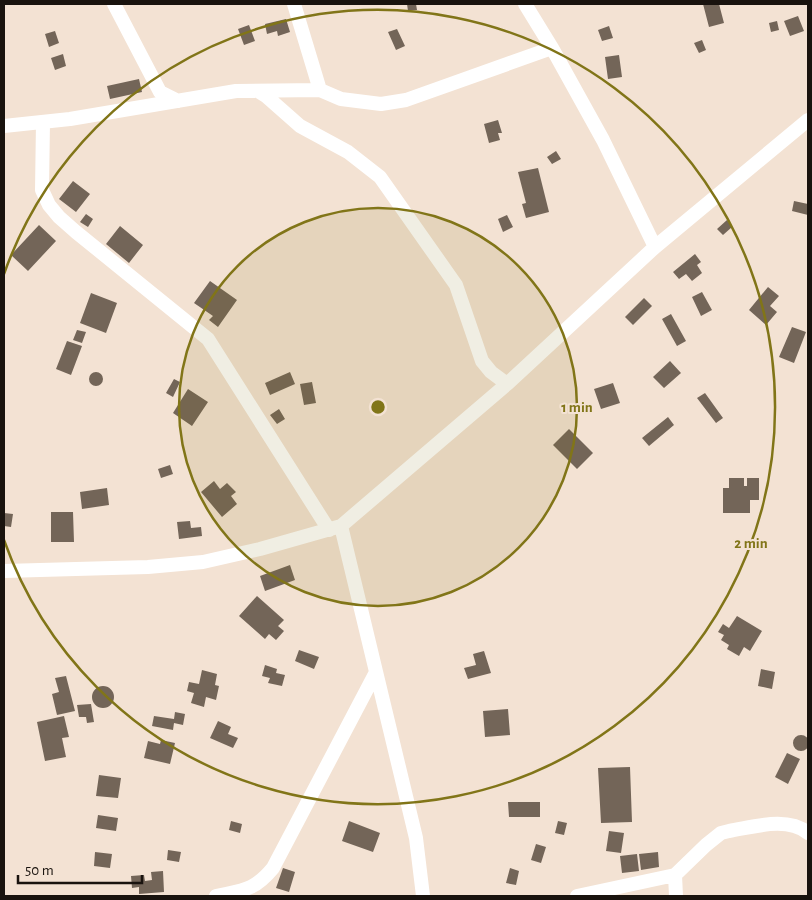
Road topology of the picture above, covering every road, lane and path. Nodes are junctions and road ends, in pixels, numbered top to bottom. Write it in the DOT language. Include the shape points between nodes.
graph roads {
  1 [pos="114,4"];
  2 [pos="294,4"];
  3 [pos="525,4"];
  4 [pos="552,48"];
  5 [pos="320,90"];
  6 [pos="257,91"];
  7 [pos="178,101"];
  8 [pos="808,120"];
  9 [pos="43,122"];
  10 [pos="4,126"];
  11 [pos="655,247"];
  12 [pos="507,384"];
  13 [pos="335,528"];
  14 [pos="4,571"];
  15 [pos="375,674"];
  16 [pos="808,833"];
  17 [pos="675,875"];
  18 [pos="216,896"];
  19 [pos="422,896"];
  20 [pos="577,896"];
  21 [pos="676,896"];
  1 -- 7 [label="street" via="160,92"];
  2 -- 5 [label="street"];
  3 -- 4 [label="street"];
  4 -- 5 [label="street" via="406,100 382,104 341,99"];
  4 -- 11 [label="street" via="603,140"];
  5 -- 6 [label="street"];
  6 -- 7 [label="street" via="236,91"];
  6 -- 12 [label="street" via="300,126 348,152 380,177 456,285 482,360"];
  7 -- 9 [label="street"];
  8 -- 11 [label="street"];
  9 -- 10 [label="street"];
  9 -- 13 [label="street" via="42,190 49,205 59,218 208,339"];
  11 -- 12 [label="street"];
  12 -- 13 [label="street"];
  13 -- 14 [label="street" via="203,562 148,567"];
  13 -- 15 [label="street"];
  15 -- 18 [label="street" via="273,868 253,888"];
  15 -- 19 [label="street" via="416,838"];
  16 -- 17 [label="street" via="782,824 722,833"];
  17 -- 20 [label="street"];
  17 -- 21 [label="street"];
}
